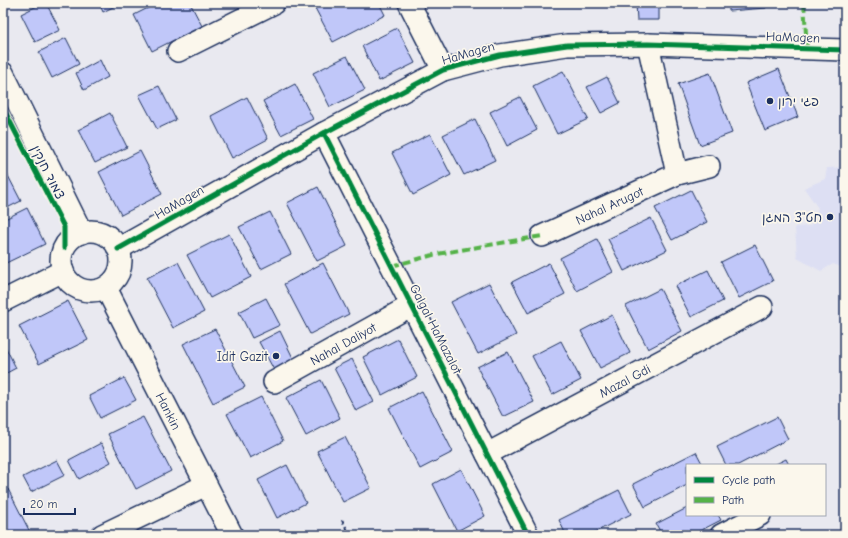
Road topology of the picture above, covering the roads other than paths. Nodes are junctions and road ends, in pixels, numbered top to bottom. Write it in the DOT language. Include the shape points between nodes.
graph roads {
  1 [pos="274,3"];
  2 [pos="409,3"];
  3 [pos="648,44"];
  4 [pos="845,50"];
  5 [pos="178,51"];
  6 [pos="443,70"];
  7 [pos="3,73"];
  8 [pos="324,133"];
  9 [pos="709,166"];
  10 [pos="677,174"];
  11 [pos="82,233"];
  12 [pos="542,236"];
  13 [pos="118,249"];
  14 [pos="62,271"];
  15 [pos="106,288"];
  16 [pos="3,301"];
  17 [pos="412,305"];
  18 [pos="762,307"];
  19 [pos="274,382"];
  20 [pos="487,454"];
  21 [pos="206,485"];
  22 [pos="758,516"];
  23 [pos="102,535"];
  24 [pos="232,535"];
  25 [pos="528,535"];
  26 [pos="721,535"];
  1 -- 5 [label="street"];
  2 -- 6 [label="street"];
  3 -- 4 [label="street, HaMagen"];
  3 -- 6 [label="street, HaMagen" via="566,45 500,55"];
  3 -- 10 [label="street"];
  6 -- 8 [label="street, HaMagen"];
  7 -- 11 [label="street"];
  8 -- 13 [label="street, HaMagen"];
  8 -- 17 [label="street, Galgal HaMazalot"];
  9 -- 10 [label="street, Nahal Arugot"];
  10 -- 12 [label="street, Nahal Arugot"];
  11 -- 13 [label="street" via="99,232 110,239"];
  11 -- 14 [label="street" via="72,238 64,248 61,259"];
  13 -- 15 [label="street" via="121,258 119,271"];
  14 -- 15 [label="street" via="76,287 86,291"];
  14 -- 16 [label="street"];
  15 -- 21 [label="street, Hankin"];
  17 -- 19 [label="street, Nahal Daliyot"];
  17 -- 20 [label="street, Galgal HaMazalot"];
  18 -- 20 [label="street, Mazal Gdi"];
  20 -- 25 [label="street, Galgal HaMazalot"];
  21 -- 23 [label="street"];
  21 -- 24 [label="street, Hankin"];
  22 -- 26 [label="street"];
}
